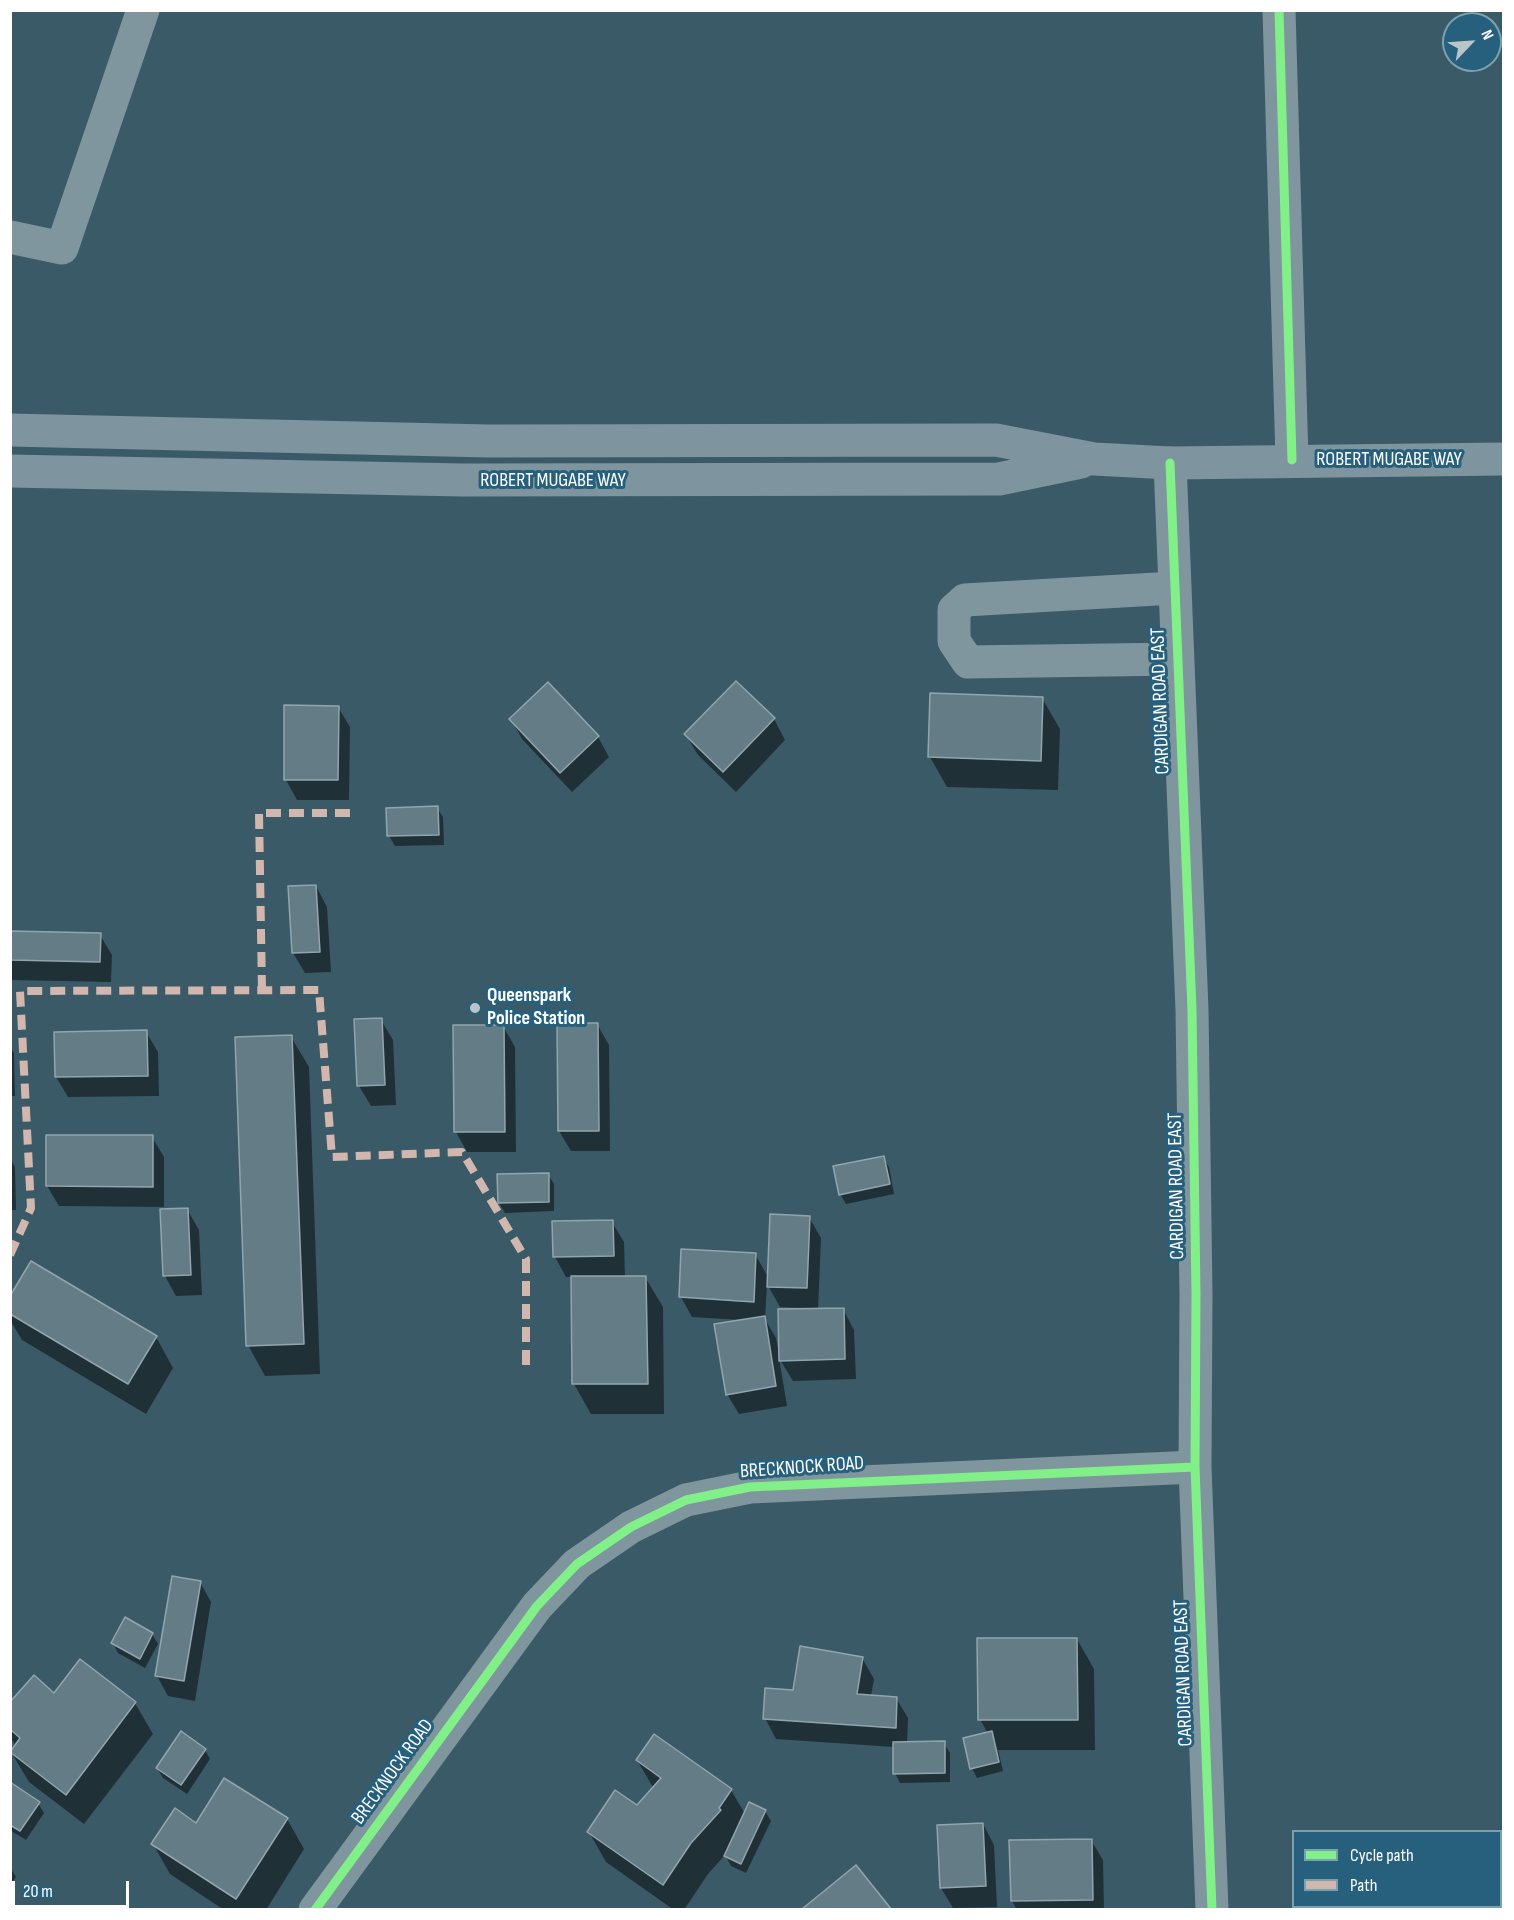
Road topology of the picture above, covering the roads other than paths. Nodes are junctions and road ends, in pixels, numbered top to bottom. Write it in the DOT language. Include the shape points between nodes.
graph roads {
  1 [pos="143,10"];
  2 [pos="1279,10"];
  3 [pos="10,237"];
  4 [pos="10,430"];
  5 [pos="1094,459"];
  6 [pos="1503,459"];
  7 [pos="1292,460"];
  8 [pos="1170,463"];
  9 [pos="10,471"];
  10 [pos="1174,588"];
  11 [pos="1178,659"];
  12 [pos="1195,1467"];
  13 [pos="315,1910"];
  14 [pos="1212,1910"];
  1 -- 3 [label="street" via="62,248"];
  2 -- 7 [label="street"];
  4 -- 5 [label="main road, ROBERT MUGABE WAY" via="489,441 996,440"];
  5 -- 8 [label="main road, ROBERT MUGABE WAY"];
  5 -- 9 [label="main road, ROBERT MUGABE WAY" via="987,480 464,480"];
  6 -- 7 [label="main road, ROBERT MUGABE WAY"];
  7 -- 8 [label="main road, ROBERT MUGABE WAY"];
  8 -- 10 [label="street, CARDIGAN ROAD EAST"];
  10 -- 11 [label="street, CARDIGAN ROAD EAST"];
  10 -- 11 [label="street" via="964,600 954,610 954,641 968,662"];
  11 -- 12 [label="street, CARDIGAN ROAD EAST" via="1192,1010"];
  12 -- 13 [label="street, BRECKNOCK ROAD" via="750,1487 686,1500 631,1527 577,1564 537,1606"];
  12 -- 14 [label="street, CARDIGAN ROAD EAST"];
}
